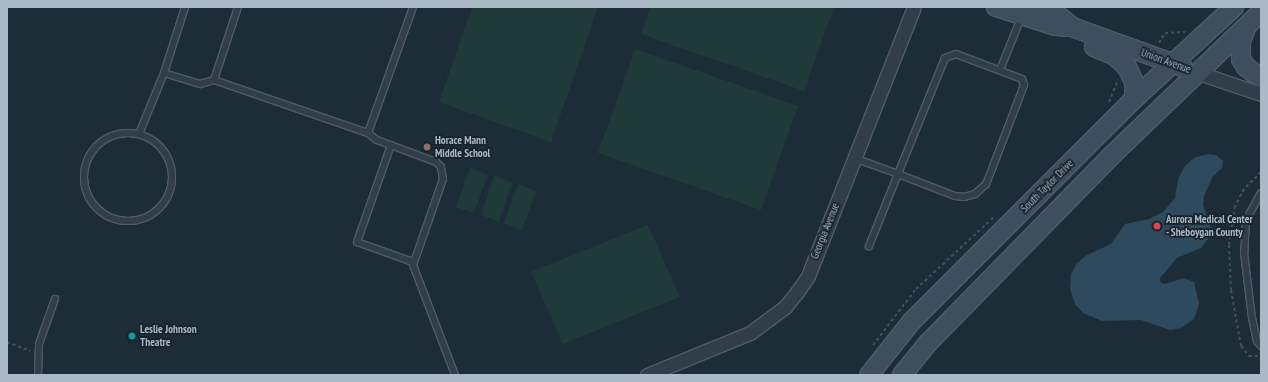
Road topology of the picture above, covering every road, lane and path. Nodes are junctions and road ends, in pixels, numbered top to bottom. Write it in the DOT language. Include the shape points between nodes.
graph roads {
  1 [pos="185,7"];
  2 [pos="238,7"];
  3 [pos="413,7"];
  4 [pos="914,7"];
  5 [pos="996,7"];
  6 [pos="1234,7"];
  7 [pos="1261,12"];
  8 [pos="1042,15"];
  9 [pos="1021,16"];
  10 [pos="1248,25"];
  11 [pos="1173,64"];
  12 [pos="1000,70"];
  13 [pos="164,73"];
  14 [pos="1199,73"];
  15 [pos="1261,78"];
  16 [pos="214,80"];
  17 [pos="1261,94"];
  18 [pos="1134,99"];
  19 [pos="368,133"];
  20 [pos="139,134"];
  21 [pos="391,145"];
  22 [pos="854,158"];
  23 [pos="898,174"];
  24 [pos="1261,193"];
  25 [pos="869,246"];
  26 [pos="413,262"];
  27 [pos="55,299"];
  28 [pos="7,342"];
  29 [pos="1261,346"];
  30 [pos="39,354"];
  31 [pos="38,375"];
  32 [pos="455,375"];
  33 [pos="647,375"];
  34 [pos="869,375"];
  35 [pos="902,375"];
  1 -- 13 [label="lane"];
  2 -- 16 [label="lane"];
  3 -- 19 [label="lane"];
  4 -- 22 [label="street, Georgia Avenue"];
  5 -- 9 [label="main road, Union Avenue"];
  6 -- 11 [label="main road, South Taylor Drive"];
  7 -- 10 [label="main road"];
  8 -- 9 [label="main road, Union Avenue"];
  8 -- 11 [label="main road, Union Avenue"];
  8 -- 18 [label="main road" via="1065,36 1112,54 1123,62 1133,78"];
  9 -- 12 [label="lane"];
  10 -- 14 [label="main road"];
  10 -- 15 [label="main road" via="1241,42 1241,59 1246,67"];
  11 -- 14 [label="main road, Union Avenue"];
  11 -- 18 [label="main road, South Taylor Drive"];
  12 -- 23 [label="lane" via="956,54 945,58"];
  12 -- 23 [label="lane" via="1022,79 1024,85 986,184 975,194 964,197"];
  13 -- 16 [label="lane" via="200,84"];
  13 -- 20 [label="lane"];
  14 -- 17 [label="street, Union Avenue"];
  14 -- 35 [label="main road" via="1110,156 928,343"];
  16 -- 19 [label="lane"];
  18 -- 34 [label="main road, South Taylor Drive" via="912,321"];
  19 -- 21 [label="lane"];
  20 -- 20 [label="lane" via="124,133 110,137 97,145 88,158 84,172 85,187 96,206 114,219 142,219 155,213 165,203 171,190 173,176 170,162 163,149"];
  21 -- 26 [label="lane" via="436,162 442,170 442,179"];
  21 -- 26 [label="lane" via="357,242"];
  22 -- 23 [label="lane"];
  22 -- 33 [label="street, Georgia Avenue" via="808,276 784,307 750,333"];
  23 -- 25 [label="lane"];
  24 -- 29 [label="lane" via="1246,220 1244,253 1252,318 1257,341"];
  26 -- 32 [label="lane" via="417,280"];
  27 -- 30 [label="lane" via="39,344"];
  28 -- 30 [label="path"];
  30 -- 31 [label="lane"];
}
